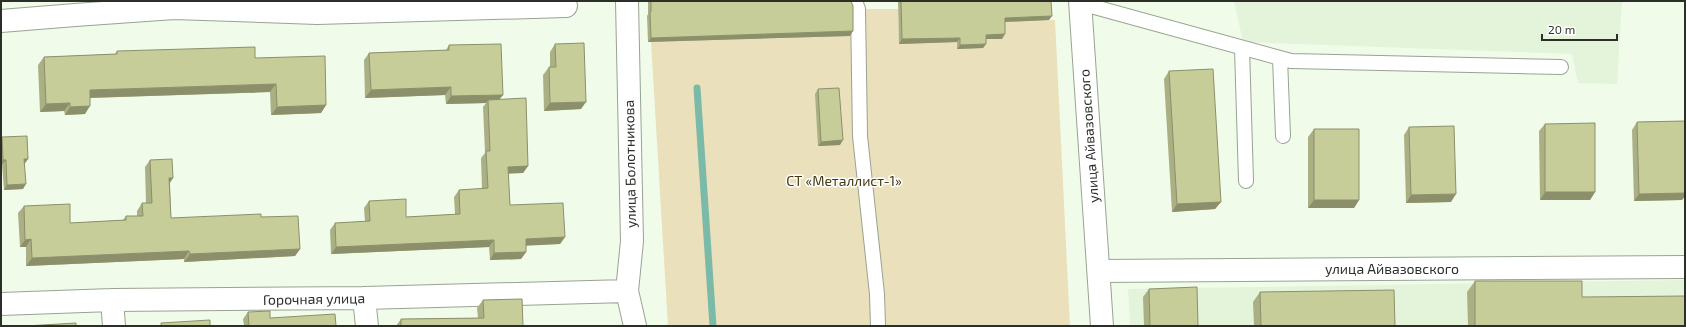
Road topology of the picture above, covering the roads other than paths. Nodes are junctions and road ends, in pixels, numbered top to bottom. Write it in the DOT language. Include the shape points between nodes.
graph roads {
  1 [pos="627,1"];
  2 [pos="855,1"];
  3 [pos="1080,2"];
  4 [pos="566,6"];
  5 [pos="1,22"];
  6 [pos="1242,48"];
  7 [pos="1280,58"];
  8 [pos="1561,67"];
  9 [pos="1283,136"];
  10 [pos="1246,181"];
  11 [pos="1685,267"];
  12 [pos="1099,271"];
  13 [pos="627,291"];
  14 [pos="364,298"];
  15 [pos="112,300"];
  16 [pos="1,304"];
  17 [pos="114,326"];
  18 [pos="367,326"];
  19 [pos="635,326"];
  20 [pos="878,326"];
  21 [pos="1102,326"];
  1 -- 13 [label="street, улица Болотникова" via="632,241"];
  2 -- 20 [label="lane" via="858,10 860,136 877,294"];
  3 -- 6 [label="lane"];
  3 -- 12 [label="street, улица Айвазовского"];
  4 -- 5 [label="street" via="317,13 174,8 75,14"];
  6 -- 7 [label="lane"];
  6 -- 10 [label="lane"];
  7 -- 8 [label="lane" via="1291,61"];
  7 -- 9 [label="lane"];
  11 -- 12 [label="street, улица Айвазовского"];
  12 -- 21 [label="street, улица Айвазовского"];
  13 -- 14 [label="street, Горочная улица"];
  13 -- 19 [label="street, улица Болотникова"];
  14 -- 15 [label="street, Горочная улица"];
  14 -- 18 [label="street"];
  15 -- 16 [label="street, Горочная улица"];
  15 -- 17 [label="street"];
}
